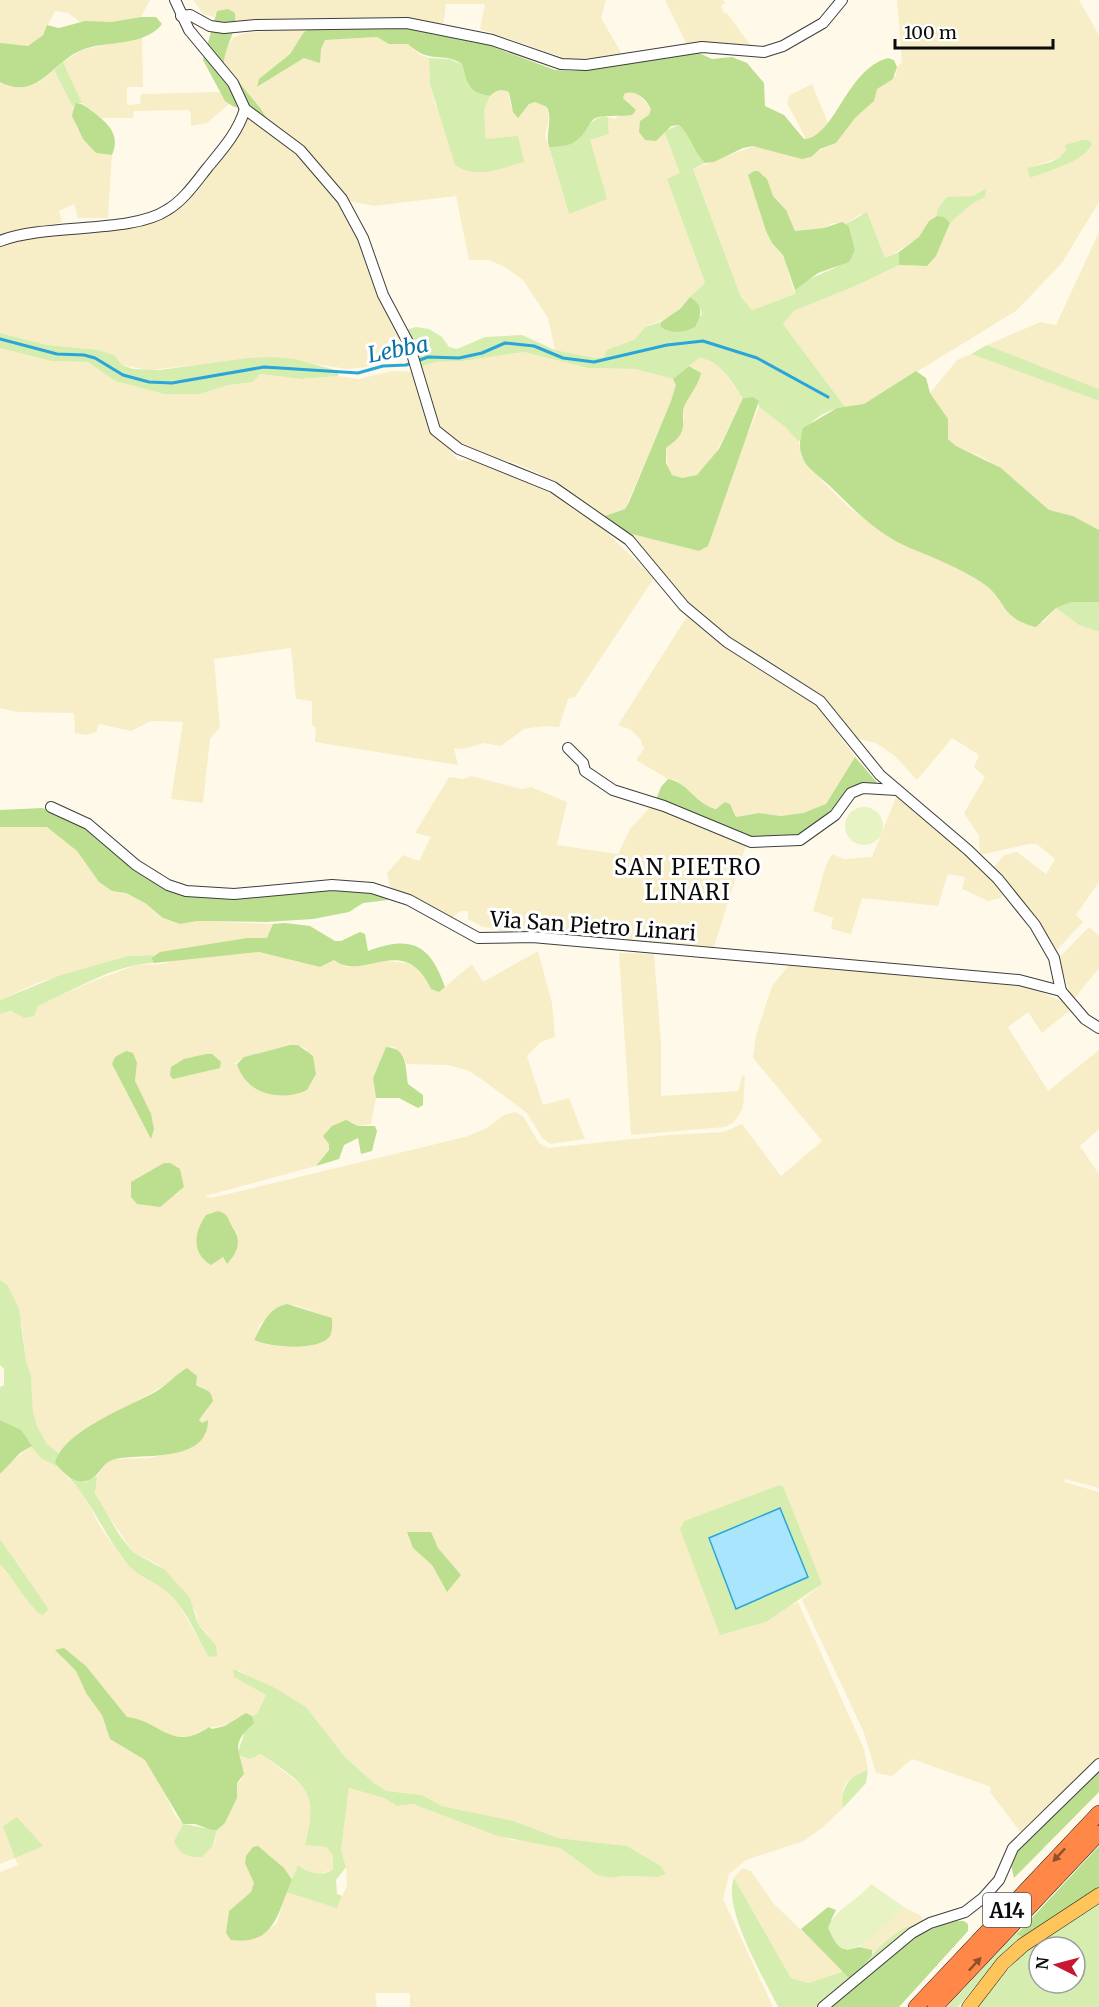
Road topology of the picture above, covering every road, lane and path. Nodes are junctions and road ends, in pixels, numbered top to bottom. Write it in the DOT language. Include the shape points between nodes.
graph roads {
  1 [pos="175,0"];
  2 [pos="842,0"];
  3 [pos="181,16"];
  4 [pos="244,109"];
  5 [pos="0,241"];
  6 [pos="568,748"];
  7 [pos="897,790"];
  8 [pos="51,807"];
  9 [pos="1061,991"];
  10 [pos="1099,1028"];
  11 [pos="1099,1764"];
  12 [pos="1099,1812"];
  13 [pos="1099,1833"];
  14 [pos="1099,1895"];
  15 [pos="823,2007"];
  16 [pos="916,2007"];
  17 [pos="935,2007"];
  18 [pos="969,2007"];
  1 -- 3 [label="street"];
  2 -- 3 [label="street" via="823,23 764,52 702,47 586,65 561,64 492,40 407,23 224,28 210,26 190,15"];
  3 -- 4 [label="street" via="233,83"];
  4 -- 5 [label="street" via="230,141 184,197 166,211 128,222"];
  4 -- 7 [label="street" via="300,150 335,188 363,238 383,295 415,361 435,430 442,438 459,449 553,487 629,540 684,606 727,642 820,701 880,775"];
  6 -- 7 [label="street" via="583,763 585,771 613,790 751,842 800,840 835,815 851,794 863,788"];
  7 -- 9 [label="street" via="968,850 1021,906 1054,958"];
  8 -- 9 [label="street, Via San Pietro Linari" via="88,824 136,865 186,891 234,894 332,885 372,888 409,900 478,938 532,937 1019,980"];
  9 -- 10 [label="street"];
  11 -- 15 [label="street" via="1013,1848 999,1880 983,1898 965,1912 912,1933"];
  12 -- 16 [label="highway, A14, one-way"];
  17 -- 13 [label="highway, A14, one-way"];
  14 -- 18 [label="main road" via="1023,1945 1003,1963"];
}
